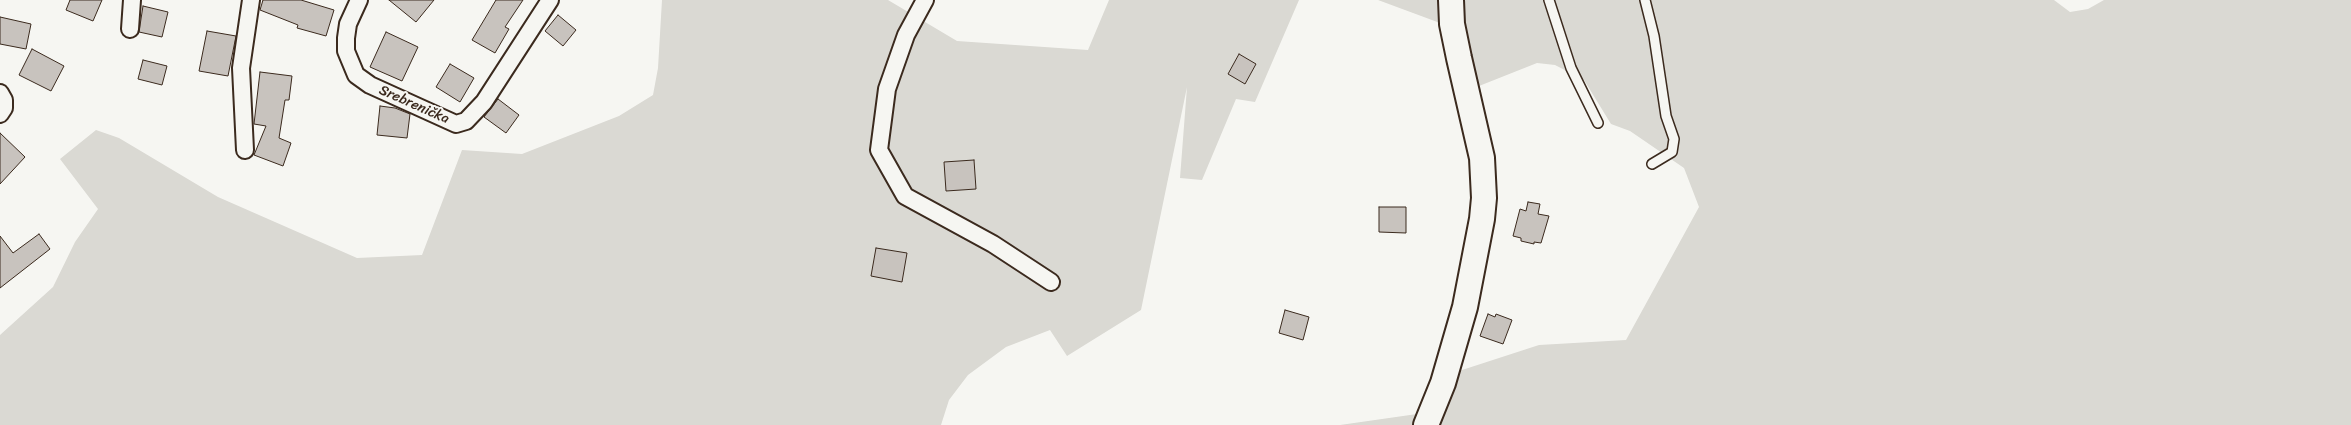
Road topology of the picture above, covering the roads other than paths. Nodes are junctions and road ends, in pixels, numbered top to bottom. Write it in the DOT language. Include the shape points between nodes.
graph roads {
  1 [pos="132,0"];
  2 [pos="251,0"];
  3 [pos="359,0"];
  4 [pos="550,0"];
  5 [pos="925,0"];
  6 [pos="1451,0"];
  7 [pos="1549,0"];
  8 [pos="1645,0"];
  9 [pos="130,29"];
  10 [pos="0,93"];
  11 [pos="0,114"];
  12 [pos="1598,123"];
  13 [pos="245,150"];
  14 [pos="1652,164"];
  15 [pos="1051,282"];
  16 [pos="1426,425"];
  1 -- 9 [label="street"];
  2 -- 13 [label="street" via="240,68"];
  3 -- 4 [label="street, Srebrenička" via="348,24 346,38 346,51 356,75 370,85 456,124 466,121 484,102"];
  5 -- 15 [label="street" via="906,35 887,89 879,150 905,196 993,244"];
  6 -- 16 [label="main road" via="1457,50 1482,158 1484,198 1465,307 1443,383"];
  7 -- 12 [label="lane" via="1571,68"];
  8 -- 14 [label="lane" via="1666,116 1674,139 1672,152"];
  10 -- 11 [label="street" via="4,108"];
}
